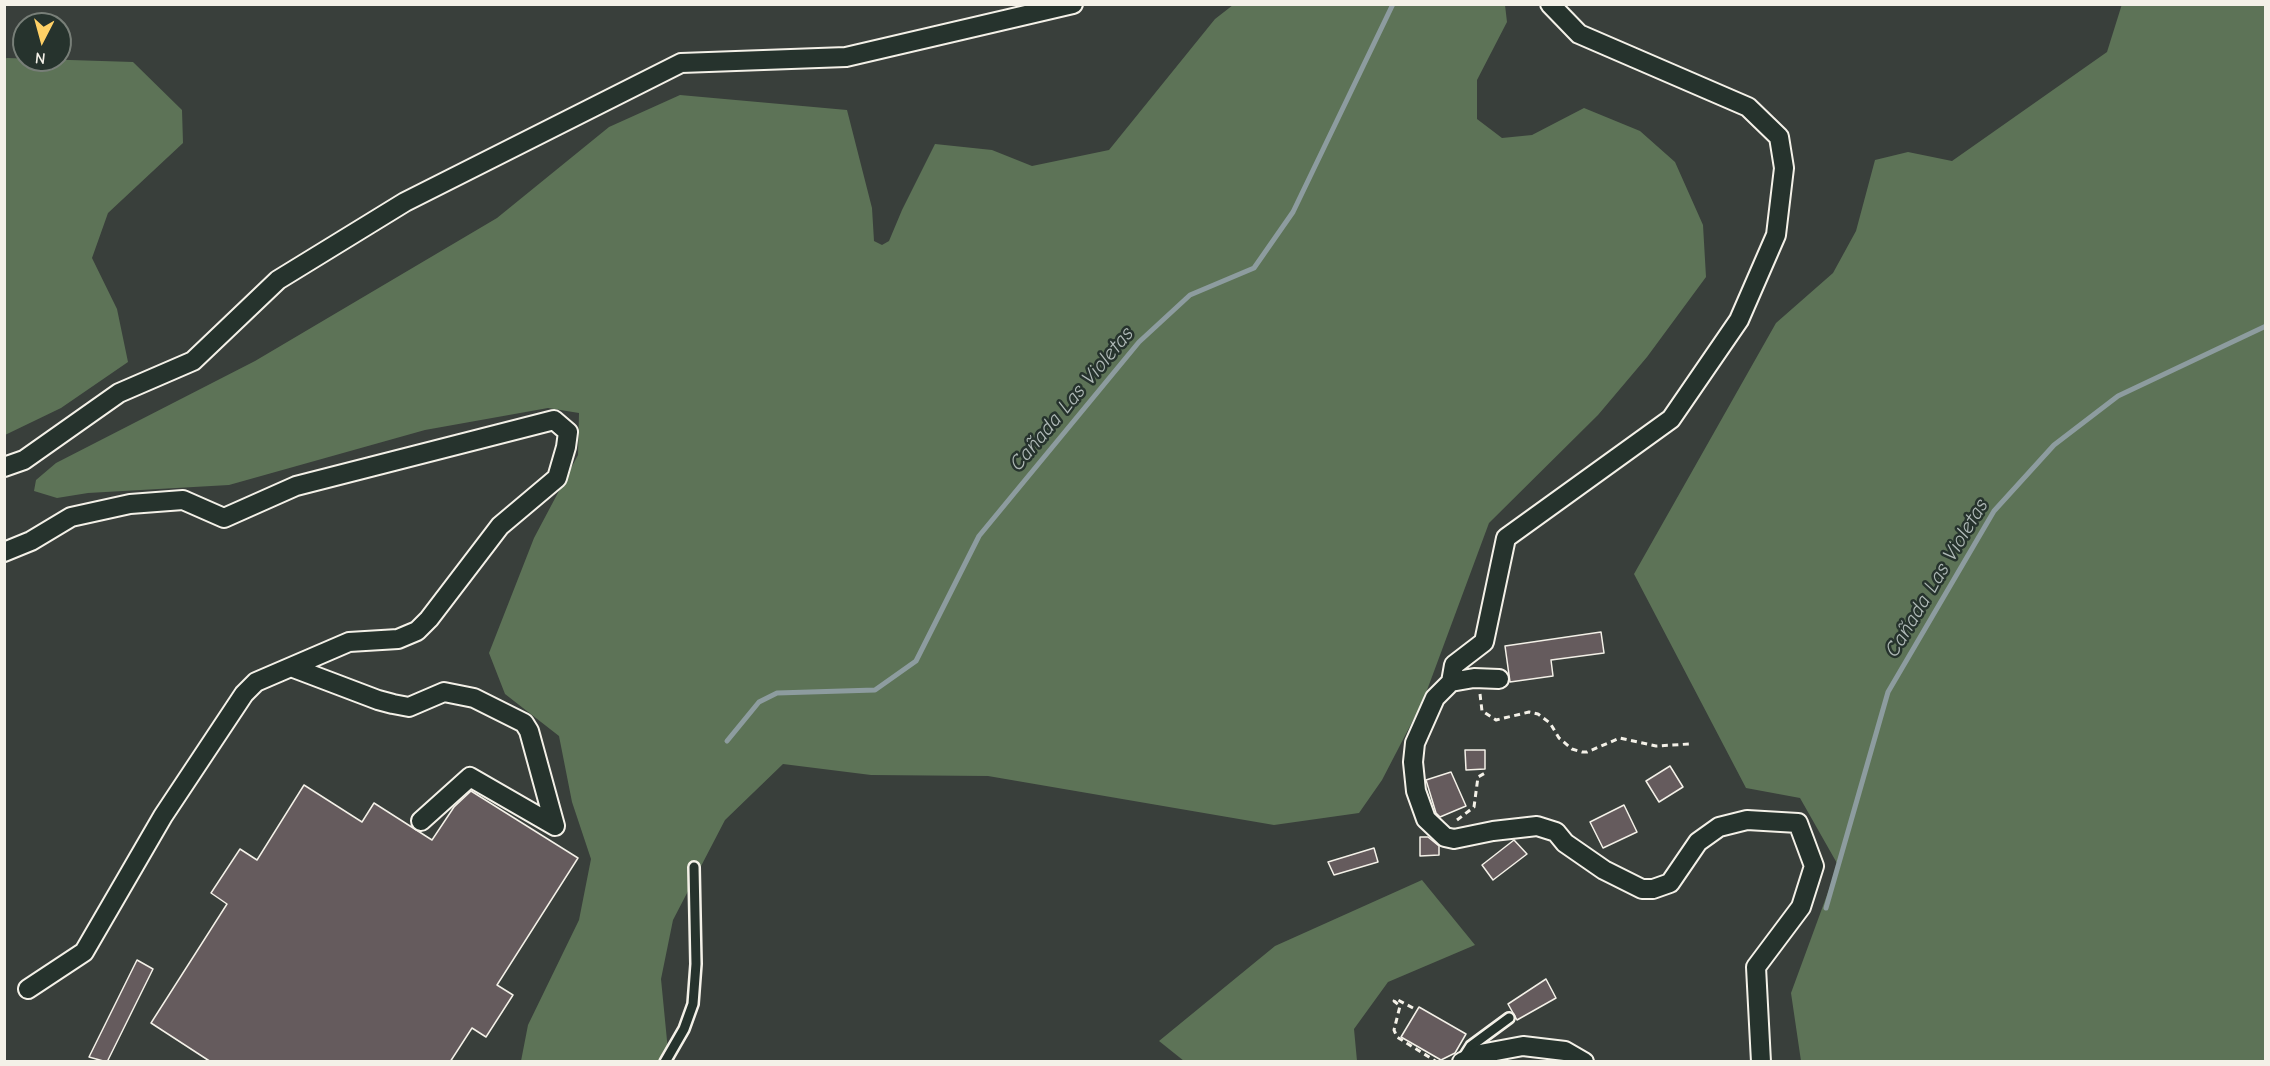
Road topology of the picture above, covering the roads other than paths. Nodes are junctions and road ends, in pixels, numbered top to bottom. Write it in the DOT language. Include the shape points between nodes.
graph roads {
  1 [pos="1073,4"];
  2 [pos="1550,4"];
  3 [pos="4,467"];
  4 [pos="4,552"];
  5 [pos="291,667"];
  6 [pos="1499,679"];
  7 [pos="1451,682"];
  8 [pos="421,821"];
  9 [pos="694,867"];
  10 [pos="28,989"];
  11 [pos="1509,1018"];
  12 [pos="665,1062"];
  13 [pos="1462,1062"];
  14 [pos="1584,1062"];
  15 [pos="1761,1062"];
  1 -- 3 [label="street" via="846,57 681,63 405,202 278,280 192,361 119,393 24,460"];
  2 -- 7 [label="street" via="1579,34 1748,107 1779,137 1784,168 1776,235 1739,320 1671,419 1506,537 1484,642 1454,665"];
  4 -- 5 [label="street" via="71,517 130,504 183,500 224,518 296,486 546,422 554,420 568,432 557,478 500,526 417,631 398,639 349,642"];
  5 -- 8 [label="street" via="393,704 409,706 444,692 474,698 524,723 555,826 470,777"];
  5 -- 10 [label="street" via="256,682 244,694 164,816 84,952"];
  6 -- 7 [label="street"];
  7 -- 15 [label="street" via="1435,698 1415,743 1413,762 1416,791 1426,819 1445,837 1454,839 1537,826 1556,832 1564,843 1604,870 1642,889 1653,889 1670,883 1698,842 1719,827 1748,820 1798,823 1814,866 1801,907 1756,967"];
  9 -- 12 [label="lane" via="693,1004"];
  11 -- 13 [label="lane" via="1471,1046"];
  13 -- 14 [label="street" via="1480,1054 1523,1046 1565,1052"];
}
